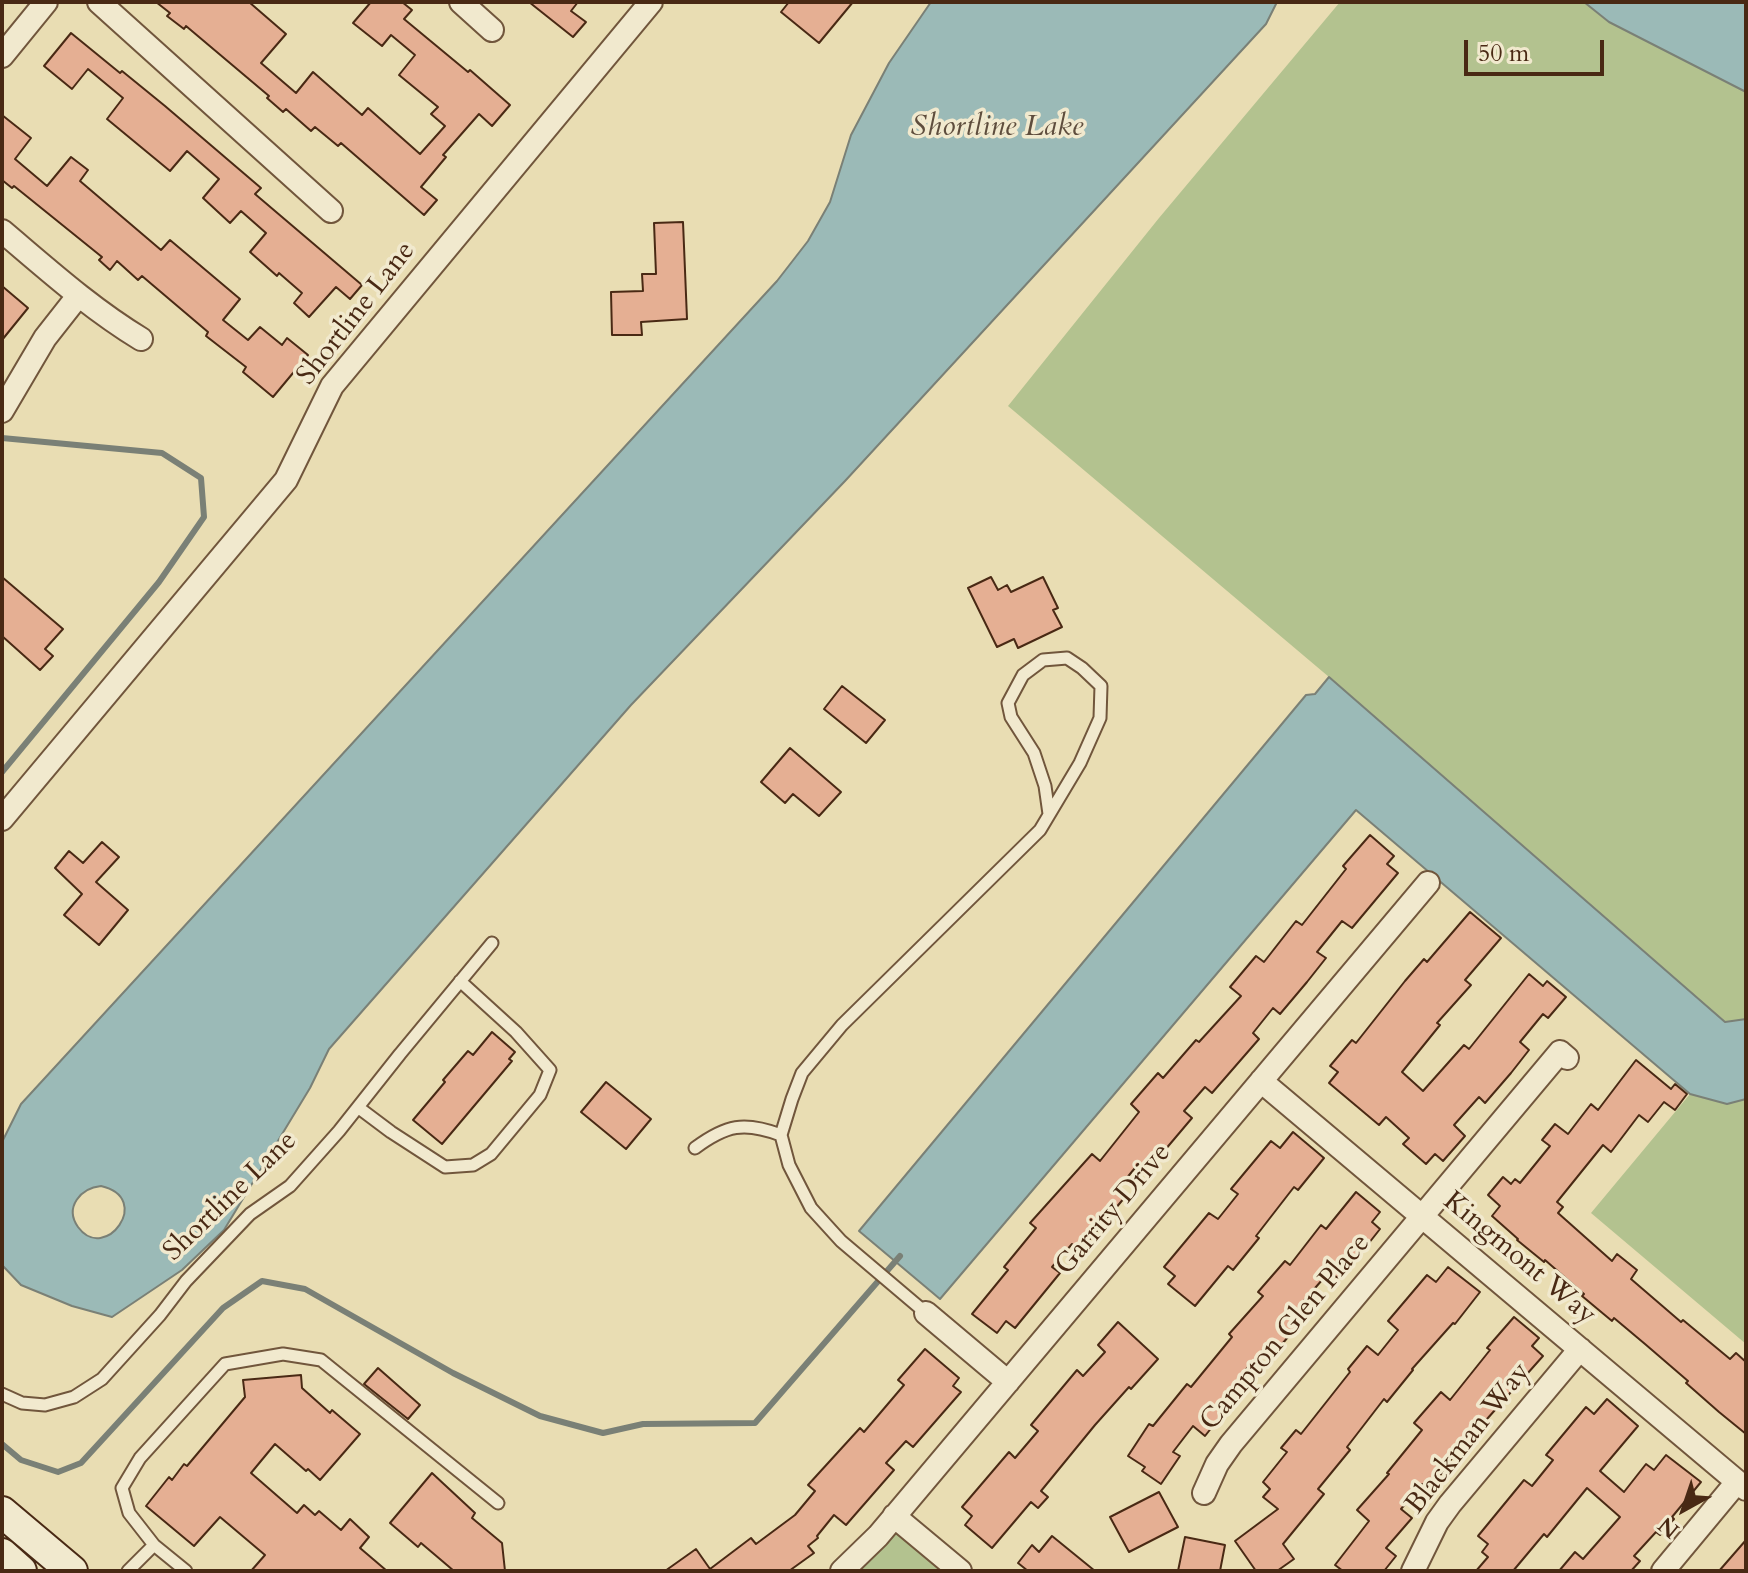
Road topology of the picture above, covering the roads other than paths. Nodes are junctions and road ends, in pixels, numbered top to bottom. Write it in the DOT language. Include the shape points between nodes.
graph roads {
  1 [pos="46,2"];
  2 [pos="99,2"];
  3 [pos="461,2"];
  4 [pos="651,2"];
  5 [pos="492,30"];
  6 [pos="2,56"];
  7 [pos="331,211"];
  8 [pos="2,231"];
  9 [pos="78,296"];
  10 [pos="141,339"];
  11 [pos="2,411"];
  12 [pos="1049,814"];
  13 [pos="2,819"];
  14 [pos="1428,883"];
  15 [pos="492,943"];
  16 [pos="460,981"];
  17 [pos="1567,1058"];
  18 [pos="1261,1081"];
  19 [pos="359,1108"];
  20 [pos="781,1135"];
  21 [pos="695,1148"];
  22 [pos="1422,1217"];
  23 [pos="926,1313"];
  24 [pos="1580,1349"];
  25 [pos="1008,1382"];
  26 [pos="2,1394"];
  27 [pos="1742,1486"];
  28 [pos="1204,1493"];
  29 [pos="498,1503"];
  30 [pos="2,1512"];
  31 [pos="894,1516"];
  32 [pos="154,1545"];
  33 [pos="2,1554"];
  34 [pos="21,1571"];
  35 [pos="72,1571"];
  36 [pos="128,1571"];
  37 [pos="186,1571"];
  38 [pos="842,1571"];
  39 [pos="960,1571"];
  40 [pos="1413,1571"];
  41 [pos="1663,1571"];
  1 -- 6 [label="street"];
  2 -- 7 [label="street"];
  3 -- 5 [label="street"];
  4 -- 13 [label="street, Shortline Lane" via="332,386 286,480"];
  8 -- 9 [label="street"];
  9 -- 10 [label="street"];
  9 -- 11 [label="street" via="45,338"];
  12 -- 12 [label="lane" via="1034,753 1008,703 1023,675 1043,660 1067,658 1101,686 1100,718"];
  12 -- 20 [label="lane" via="1040,830 842,1025 802,1073"];
  14 -- 18 [label="street, Garrity Drive"];
  15 -- 16 [label="lane, Shortline Lane"];
  16 -- 19 [label="lane, Shortline Lane"];
  16 -- 19 [label="lane" via="550,1070 540,1095 491,1154 473,1165 445,1167"];
  17 -- 22 [label="street, Campton Glen Place" via="1560,1052"];
  18 -- 22 [label="street, Kingmont Way"];
  18 -- 25 [label="street, Garrity Drive"];
  19 -- 26 [label="lane, Shortline Lane" via="290,1186 250,1214 186,1281 102,1379 74,1397 45,1405"];
  20 -- 21 [label="lane" via="735,1127"];
  20 -- 23 [label="lane" via="789,1165 811,1208 841,1241"];
  22 -- 24 [label="street, Kingmont Way"];
  22 -- 28 [label="street, Campton Glen Place" via="1231,1444"];
  23 -- 25 [label="street"];
  24 -- 27 [label="street, Kingmont Way"];
  24 -- 40 [label="street, Blackman Way" via="1450,1504"];
  25 -- 31 [label="street, Garrity Drive"];
  27 -- 41 [label="street"];
  29 -- 32 [label="lane" via="321,1360 283,1354 225,1364 140,1458 122,1488 129,1513"];
  30 -- 35 [label="main road"];
  31 -- 38 [label="street, Garrity Drive"];
  31 -- 39 [label="street"];
  32 -- 36 [label="lane"];
  32 -- 37 [label="lane"];
  33 -- 34 [label="main road"];
}
